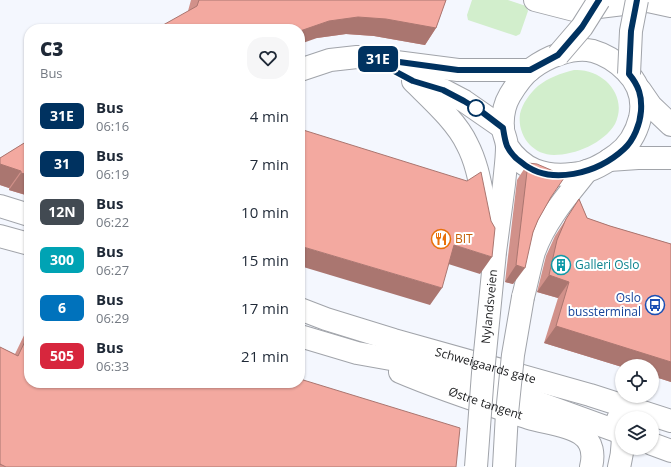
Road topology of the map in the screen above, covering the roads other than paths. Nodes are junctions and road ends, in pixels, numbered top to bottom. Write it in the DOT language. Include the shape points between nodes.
graph roads {
  1 [pos="535,0"];
  2 [pos="599,0"];
  3 [pos="637,0"];
  4 [pos="671,6"];
  5 [pos="558,55"];
  6 [pos="370,58"];
  7 [pos="305,68"];
  8 [pos="530,70"];
  9 [pos="413,81"];
  10 [pos="634,82"];
  11 [pos="671,125"];
  12 [pos="505,137"];
  13 [pos="671,158"];
  14 [pos="609,160"];
  15 [pos="587,171"];
  16 [pos="0,206"];
  17 [pos="24,213"];
  18 [pos="0,236"];
  19 [pos="24,243"];
  20 [pos="495,252"];
  21 [pos="305,310"];
  22 [pos="305,337"];
  23 [pos="357,353"];
  24 [pos="590,394"];
  25 [pos="615,415"];
  26 [pos="671,421"];
  27 [pos="615,443"];
  28 [pos="476,467"];
  29 [pos="504,467"];
  30 [pos="591,467"];
  1 -- 4 [label="main road" via="574,10 648,1"];
  2 -- 5 [label="main road, Nylandsveien, bridge" via="582,27"];
  3 -- 10 [label="main road, bridge" via="631,31"];
  5 -- 8 [label="main road, Nylandsveien"];
  5 -- 10 [label="main road, Nylandsveien" via="592,51 617,62"];
  6 -- 7 [label="main road" via="330,60"];
  6 -- 8 [label="main road" via="458,70"];
  6 -- 9 [label="main road"];
  8 -- 12 [label="main road, Nylandsveien" via="517,83 508,98 504,112"];
  9 -- 12 [label="main road" via="443,90 464,101 482,112"];
  9 -- 20 [label="main road" via="460,130 467,142 478,172"];
  10 -- 11 [label="main road, Nylandsveien" via="652,106"];
  10 -- 14 [label="main road" via="641,108 638,127 625,149"];
  12 -- 15 [label="main road" via="518,160 536,172 558,175"];
  12 -- 20 [label="main road, Nylandsveien" via="502,200"];
  13 -- 14 [label="main road"];
  14 -- 15 [label="main road"];
  15 -- 29 [label="main road, bridge" via="549,222 534,251 514,348"];
  16 -- 17 [label="main road"];
  18 -- 19 [label="main road"];
  20 -- 28 [label="main road, Nylandsveien, bridge"];
  21 -- 24 [label="main road, Schweigaards gate" via="394,340"];
  22 -- 23 [label="main road, Schweigaards gate"];
  23 -- 27 [label="main road, Schweigaards gate" via="413,363 484,383"];
  23 -- 30 [label="main road, Østre tangent" via="459,395 573,430 587,439 591,446"];
  24 -- 25 [label="main road" via="606,405"];
  24 -- 26 [label="main road, Schweigaards gate"];
}
